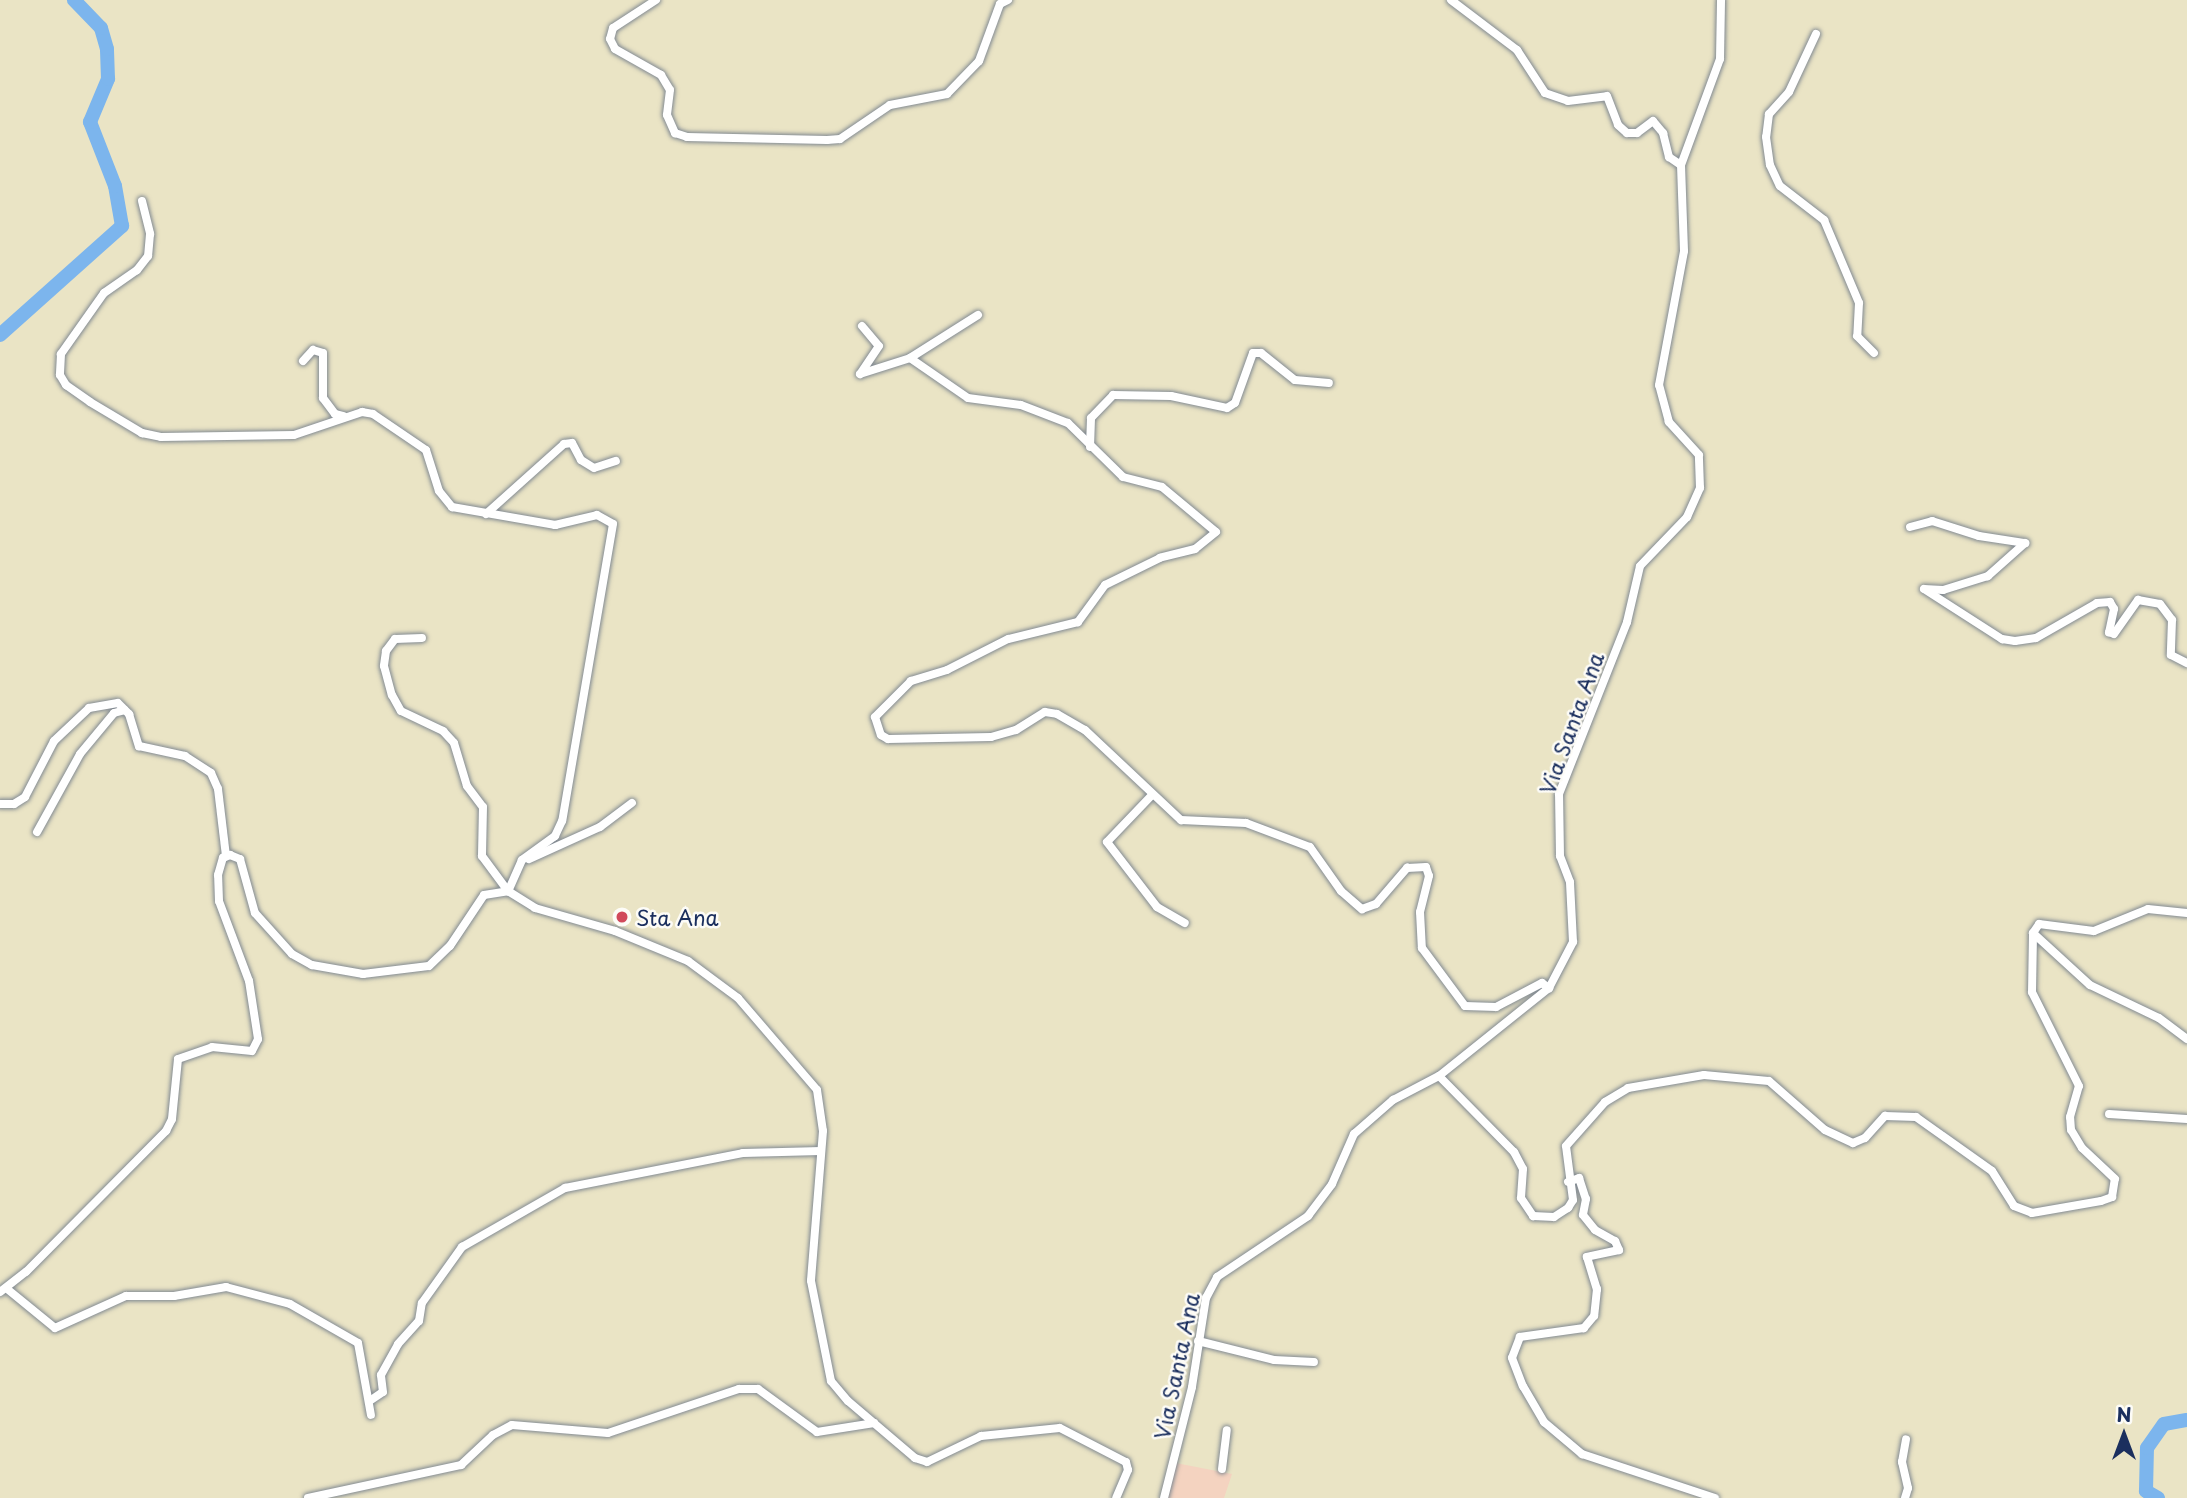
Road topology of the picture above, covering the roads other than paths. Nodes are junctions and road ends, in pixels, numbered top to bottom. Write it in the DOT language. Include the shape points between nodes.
graph roads {
  1 [pos="656,0"];
  2 [pos="1007,0"];
  3 [pos="1451,0"];
  4 [pos="1721,0"];
  5 [pos="1816,34"];
  6 [pos="1681,165"];
  7 [pos="142,201"];
  8 [pos="978,315"];
  9 [pos="862,326"];
  10 [pos="1874,353"];
  11 [pos="911,358"];
  12 [pos="303,361"];
  13 [pos="1329,383"];
  14 [pos="347,416"];
  15 [pos="1090,447"];
  16 [pos="616,461"];
  17 [pos="486,514"];
  18 [pos="1910,527"];
  19 [pos="422,638"];
  20 [pos="2187,663"];
  21 [pos="125,710"];
  22 [pos="1152,796"];
  23 [pos="632,803"];
  24 [pos="0,804"];
  25 [pos="37,832"];
  26 [pos="226,856"];
  27 [pos="522,860"];
  28 [pos="508,891"];
  29 [pos="2187,912"];
  30 [pos="1185,923"];
  31 [pos="2033,933"];
  32 [pos="1549,988"];
  33 [pos="2187,1039"];
  34 [pos="1439,1076"];
  35 [pos="2109,1114"];
  36 [pos="2187,1119"];
  37 [pos="821,1151"];
  38 [pos="1568,1182"];
  39 [pos="3,1290"];
  40 [pos="1198,1341"];
  41 [pos="1314,1362"];
  42 [pos="371,1400"];
  43 [pos="370,1415"];
  44 [pos="874,1423"];
  45 [pos="1227,1430"];
  46 [pos="1906,1439"];
  47 [pos="1222,1469"];
  48 [pos="308,1498"];
  49 [pos="1116,1498"];
  50 [pos="1164,1498"];
  51 [pos="1715,1498"];
  52 [pos="1905,1498"];
  1 -- 2 [label="street" via="613,28 610,39 615,49 661,75 670,90 667,115 675,132 687,137 827,140 840,139 890,105 947,94 979,61 1000,4"];
  3 -- 6 [label="street" via="1517,50 1545,93 1568,102 1607,96 1618,125 1627,133 1637,133 1653,121 1663,133 1669,157"];
  4 -- 6 [label="street, Via Santa Ana" via="1720,59"];
  5 -- 10 [label="street" via="1789,92 1769,114 1770,165 1780,186 1824,220 1859,303 1857,336"];
  6 -- 32 [label="street, Via Santa Ana" via="1684,251 1659,385 1670,422 1699,455 1700,488 1687,517 1640,566 1627,622 1559,794 1560,856 1570,882 1574,933"];
  7 -- 14 [label="street" via="150,234 148,256 137,270 104,293 69,338 61,354 60,374 66,385 142,433 161,437 294,435"];
  8 -- 11 [label="street"];
  9 -- 11 [label="street" via="879,346 860,374"];
  11 -- 15 [label="street" via="968,398 1021,405 1068,423"];
  12 -- 14 [label="street" via="313,350 323,353 323,398 335,414"];
  13 -- 15 [label="street" via="1294,380 1261,353 1253,353 1235,403 1227,408 1171,396 1113,396 1091,418"];
  14 -- 17 [label="street" via="373,414 417,441 426,450 445,501"];
  15 -- 22 [label="street" via="1123,477 1162,487 1190,514 1214,528 1215,536 1105,585 1078,622 1008,639 947,670 911,681 875,717 875,726 888,739 991,737 1016,730 1045,712 1057,714 1085,730"];
  16 -- 17 [label="street" via="594,468 581,460 572,443 564,444"];
  17 -- 27 [label="street" via="555,525 597,515 608,519 614,533 562,821 555,836"];
  18 -- 20 [label="street" via="1932,521 1979,536 2025,543 1988,576 1943,590 1924,589 2002,639 2036,638 2097,603 2110,602 2114,609 2109,632 2114,634 2138,600 2160,604 2172,620 2171,655"];
  19 -- 28 [label="street" via="396,639 386,651 384,666 392,695 401,711 443,731 454,743 467,786 483,807 482,856"];
  21 -- 24 [label="street" via="118,703 89,708 54,741 25,797 14,804"];
  21 -- 25 [label="street" via="114,713 80,754"];
  21 -- 26 [label="street" via="139,746 185,756 211,774 218,789"];
  22 -- 30 [label="street" via="1107,842 1157,907"];
  22 -- 32 [label="street" via="1181,820 1246,823 1310,847 1341,891 1362,909 1376,904 1407,868 1426,867 1429,876 1420,912 1422,948 1465,1006 1478,1010 1496,1007 1542,983"];
  23 -- 27 [label="street" via="600,827"];
  26 -- 28 [label="street" via="240,859 255,913 292,954 312,965 363,974 429,966 450,946 484,895"];
  26 -- 39 [label="street" via="218,875 219,901 249,981 259,1024 252,1051 212,1047 178,1059 172,1119 166,1130"];
  27 -- 28 [label="street"];
  28 -- 37 [label="street" via="535,908 615,931 688,961 738,998 817,1090"];
  29 -- 31 [label="street" via="2148,909 2094,931 2039,925"];
  31 -- 33 [label="street" via="2090,985 2159,1018"];
  31 -- 38 [label="street" via="2032,992 2079,1086 2071,1130 2082,1148 2115,1179 2112,1197 2032,1213 2014,1206 1992,1171 1916,1117 1885,1116 1865,1138 1853,1143 1825,1130 1769,1081 1704,1074 1628,1088 1605,1102 1566,1146"];
  32 -- 34 [label="street, Via Santa Ana"];
  34 -- 38 [label="street" via="1514,1152 1523,1169 1524,1208 1542,1217 1563,1214 1573,1200"];
  34 -- 40 [label="street, Via Santa Ana" via="1393,1100 1354,1134 1332,1184 1308,1216 1217,1277 1206,1298"];
  35 -- 36 [label="street"];
  37 -- 42 [label="street" via="743,1153 565,1188 462,1247 422,1303 419,1321 381,1375 383,1392"];
  37 -- 44 [label="street" via="810,1259 824,1354 838,1391"];
  38 -- 51 [label="street" via="1579,1178 1586,1199 1583,1215 1595,1230 1615,1241 1619,1250 1587,1257 1597,1289 1594,1316 1584,1328 1520,1337 1512,1358 1523,1386 1544,1422 1581,1454"];
  39 -- 42 [label="street" via="55,1328 126,1296 174,1296 226,1287 270,1297 358,1343 364,1390"];
  40 -- 41 [label="street" via="1274,1360"];
  40 -- 50 [label="street, Via Santa Ana" via="1192,1387"];
  42 -- 43 [label="street"];
  44 -- 48 [label="street" via="817,1432 758,1389 739,1389 608,1433 512,1425 493,1435 461,1465"];
  44 -- 49 [label="street" via="915,1458 927,1462 981,1436 1060,1429 1126,1462 1128,1470"];
  45 -- 47 [label="street"];
  46 -- 52 [label="street" via="1902,1462"];
}
